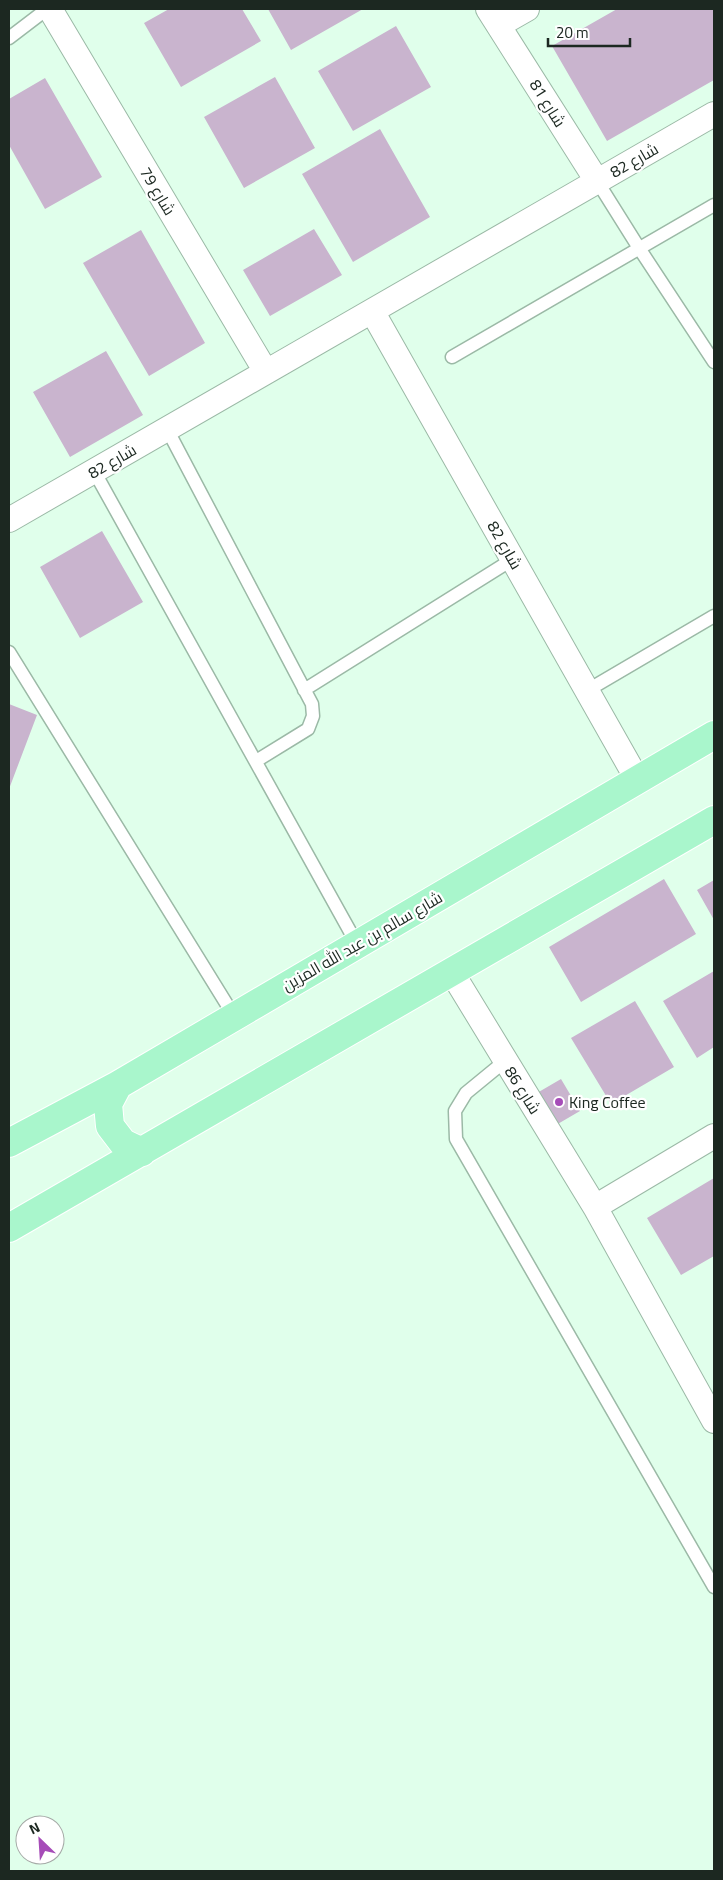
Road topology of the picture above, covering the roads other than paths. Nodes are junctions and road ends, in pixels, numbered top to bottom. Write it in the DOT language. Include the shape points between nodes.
graph roads {
  1 [pos="49,9"];
  2 [pos="527,9"];
  3 [pos="494,17"];
  4 [pos="9,38"];
  5 [pos="714,114"];
  6 [pos="597,181"];
  7 [pos="714,205"];
  8 [pos="639,248"];
  9 [pos="372,311"];
  10 [pos="452,357"];
  11 [pos="714,362"];
  12 [pos="266,372"];
  13 [pos="167,429"];
  14 [pos="94,471"];
  15 [pos="9,520"];
  16 [pos="513,558"];
  17 [pos="714,616"];
  18 [pos="9,652"];
  19 [pos="304,690"];
  20 [pos="588,690"];
  21 [pos="714,735"];
  22 [pos="256,761"];
  23 [pos="637,779"];
  24 [pos="714,820"];
  25 [pos="357,944"];
  26 [pos="451,971"];
  27 [pos="234,1016"];
  28 [pos="505,1061"];
  29 [pos="118,1085"];
  30 [pos="714,1136"];
  31 [pos="9,1143"];
  32 [pos="142,1152"];
  33 [pos="595,1207"];
  34 [pos="9,1228"];
  35 [pos="714,1421"];
  36 [pos="714,1587"];
  1 -- 4 [label="lane"];
  1 -- 12 [label="street, شارع 79"];
  2 -- 3 [label="street, شارع 81"];
  3 -- 6 [label="street, شارع 81"];
  5 -- 6 [label="street, شارع 82"];
  6 -- 8 [label="lane"];
  6 -- 9 [label="street, شارع 82"];
  7 -- 8 [label="lane"];
  8 -- 10 [label="lane"];
  8 -- 11 [label="lane"];
  9 -- 12 [label="street, شارع 82"];
  9 -- 16 [label="street, شارع 82"];
  12 -- 13 [label="street, شارع 82"];
  13 -- 14 [label="street, شارع 82"];
  13 -- 19 [label="lane"];
  14 -- 15 [label="street, شارع 82"];
  14 -- 22 [label="lane"];
  16 -- 19 [label="lane"];
  16 -- 20 [label="street, شارع 82"];
  17 -- 20 [label="lane"];
  18 -- 27 [label="lane"];
  19 -- 22 [label="lane" via="313,710 312,723"];
  20 -- 23 [label="street, شارع 82"];
  21 -- 23 [label="main road, شارع سالم بن عبد الله المزين"];
  22 -- 25 [label="lane"];
  23 -- 25 [label="main road, شارع سالم بن عبد الله المزين"];
  24 -- 26 [label="main road"];
  25 -- 27 [label="main road, شارع سالم بن عبد الله المزين"];
  26 -- 28 [label="street, شارع 86"];
  26 -- 32 [label="main road"];
  27 -- 29 [label="main road, شارع سالم بن عبد الله المزين"];
  28 -- 33 [label="street, شارع 86"];
  28 -- 36 [label="lane" via="466,1093 455,1110 456,1139"];
  29 -- 31 [label="main road, شارع سالم بن عبد الله المزين"];
  29 -- 32 [label="main road" via="108,1104 110,1126 122,1143"];
  30 -- 33 [label="street"];
  32 -- 34 [label="main road"];
  33 -- 35 [label="street, شارع 86"];
}
